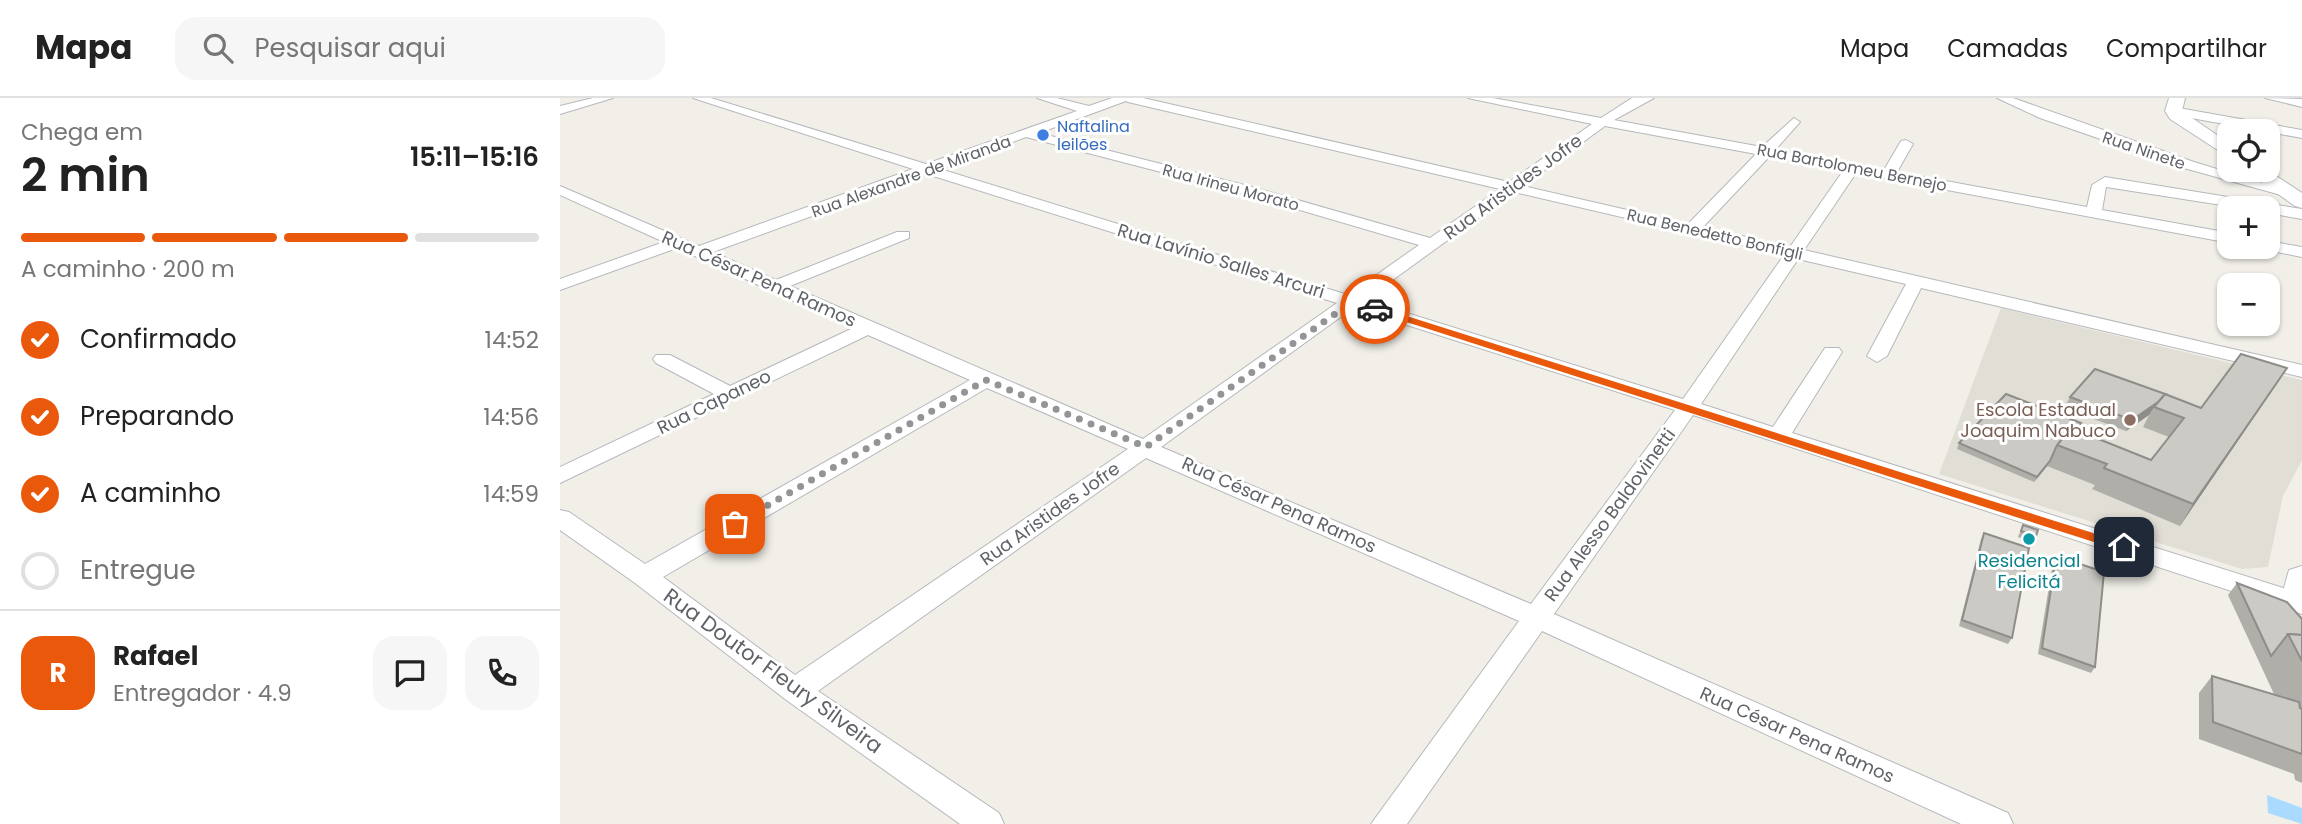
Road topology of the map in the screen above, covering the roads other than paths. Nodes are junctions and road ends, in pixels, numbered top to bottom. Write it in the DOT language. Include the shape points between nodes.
graph roads {
  1 [pos="607,98"];
  2 [pos="699,98"];
  3 [pos="1043,98"];
  4 [pos="1123,98"];
  5 [pos="1128,98"];
  6 [pos="1474,98"];
  7 [pos="1648,98"];
  8 [pos="2003,98"];
  9 [pos="2271,98"];
  10 [pos="2302,103"];
  11 [pos="2175,104"];
  12 [pos="560,110"];
  13 [pos="1089,110"];
  14 [pos="1603,122"];
  15 [pos="1794,122"];
  16 [pos="1028,134"];
  17 [pos="2302,134"];
  18 [pos="1906,144"];
  19 [pos="2217,144"];
  20 [pos="1766,151"];
  21 [pos="1853,168"];
  22 [pos="929,170"];
  23 [pos="1888,175"];
  24 [pos="2272,182"];
  25 [pos="1512,187"];
  26 [pos="560,190"];
  27 [pos="2295,197"];
  28 [pos="2094,212"];
  29 [pos="2302,214"];
  30 [pos="1692,229"];
  31 [pos="904,235"];
  32 [pos="2217,236"];
  33 [pos="677,243"];
  34 [pos="1432,244"];
  35 [pos="2280,248"];
  36 [pos="700,251"];
  37 [pos="2302,252"];
  38 [pos="1793,253"];
  39 [pos="1916,281"];
  40 [pos="560,285"];
  41 [pos="778,285"];
  42 [pos="1352,302"];
  43 [pos="867,328"];
  44 [pos="1832,352"];
  45 [pos="1877,356"];
  46 [pos="663,359"];
  47 [pos="2302,371"];
  48 [pos="986,380"];
  49 [pos="730,394"];
  50 [pos="1688,407"];
  51 [pos="1778,437"];
  52 [pos="1146,447"];
  53 [pos="560,476"];
  54 [pos="560,518"];
  55 [pos="644,576"];
  56 [pos="2302,579"];
  57 [pos="2302,588"];
  58 [pos="2302,604"];
  59 [pos="1536,617"];
  60 [pos="795,691"];
  61 [pos="987,824"];
  62 [pos="1388,824"];
  63 [pos="1996,824"];
  1 -- 12 [label="street"];
  2 -- 22 [label="street, Rua Lavínio Salles Arcuri"];
  3 -- 13 [label="street"];
  4 -- 13 [label="street, Rua Alexandre de Miranda"];
  5 -- 25 [label="street, Rua Benedetto Bonfigli"];
  6 -- 14 [label="street, Rua Bartolomeu Bernejo"];
  7 -- 14 [label="street, Rua Aristides Jofre"];
  8 -- 27 [label="street, Rua Ninete" via="2044,116"];
  9 -- 10 [label="street"];
  11 -- 17 [label="street"];
  11 -- 19 [label="main road" via="2182,121"];
  13 -- 16 [label="street, Rua Alexandre de Miranda"];
  14 -- 20 [label="street, Rua Bartolomeu Bernejo"];
  14 -- 25 [label="street, Rua Aristides Jofre"];
  15 -- 20 [label="street"];
  16 -- 22 [label="street, Rua Alexandre de Miranda"];
  16 -- 34 [label="street, Rua Irineu Morato" via="1247,190"];
  18 -- 23 [label="street"];
  20 -- 21 [label="street, Rua Bartolomeu Bernejo"];
  20 -- 30 [label="street"];
  21 -- 23 [label="street, Rua Bartolomeu Bernejo"];
  21 -- 38 [label="street, Rua Alesso Baldovinetti"];
  22 -- 36 [label="street, Rua Alexandre de Miranda"];
  22 -- 42 [label="street, Rua Lavínio Salles Arcuri"];
  23 -- 28 [label="street, Rua Bartolomeu Bernejo"];
  24 -- 27 [label="main road"];
  25 -- 30 [label="street, Rua Benedetto Bonfigli"];
  25 -- 34 [label="street, Rua Aristides Jofre"];
  26 -- 33 [label="street, Rua César Pena Ramos"];
  28 -- 29 [label="street" via="2099,185 2105,181"];
  28 -- 32 [label="street, Rua Bartolomeu Bernejo"];
  30 -- 38 [label="street, Rua Benedetto Bonfigli"];
  31 -- 41 [label="street"];
  33 -- 36 [label="street, Rua César Pena Ramos"];
  33 -- 40 [label="street"];
  34 -- 42 [label="street, Rua Aristides Jofre"];
  35 -- 37 [label="street"];
  36 -- 41 [label="street, Rua César Pena Ramos"];
  38 -- 39 [label="street, Rua Benedetto Bonfigli"];
  38 -- 50 [label="street, Rua Alesso Baldovinetti"];
  39 -- 45 [label="street"];
  39 -- 47 [label="street, Rua Benedetto Bonfigli"];
  41 -- 43 [label="street, Rua César Pena Ramos"];
  42 -- 50 [label="street, Rua Lavínio Salles Arcuri"];
  42 -- 52 [label="street, Rua Aristides Jofre"];
  43 -- 48 [label="street, Rua César Pena Ramos"];
  43 -- 49 [label="street, Rua Capaneo"];
  44 -- 51 [label="street"];
  46 -- 49 [label="street"];
  48 -- 52 [label="street, Rua César Pena Ramos"];
  48 -- 55 [label="street"];
  49 -- 53 [label="street, Rua Capaneo"];
  50 -- 51 [label="street, Rua Lavínio Salles Arcuri"];
  50 -- 59 [label="street, Rua Alesso Baldovinetti"];
  51 -- 58 [label="street, Rua Lavínio Salles Arcuri"];
  52 -- 59 [label="street, Rua César Pena Ramos"];
  52 -- 60 [label="street, Rua Aristides Jofre"];
  54 -- 55 [label="street, Rua Doutor Fleury Silveira"];
  55 -- 60 [label="street, Rua Doutor Fleury Silveira"];
  56 -- 57 [label="main road"];
  59 -- 62 [label="street, Rua Alesso Baldovinetti"];
  59 -- 63 [label="street, Rua César Pena Ramos"];
  60 -- 61 [label="street, Rua Doutor Fleury Silveira"];
}
